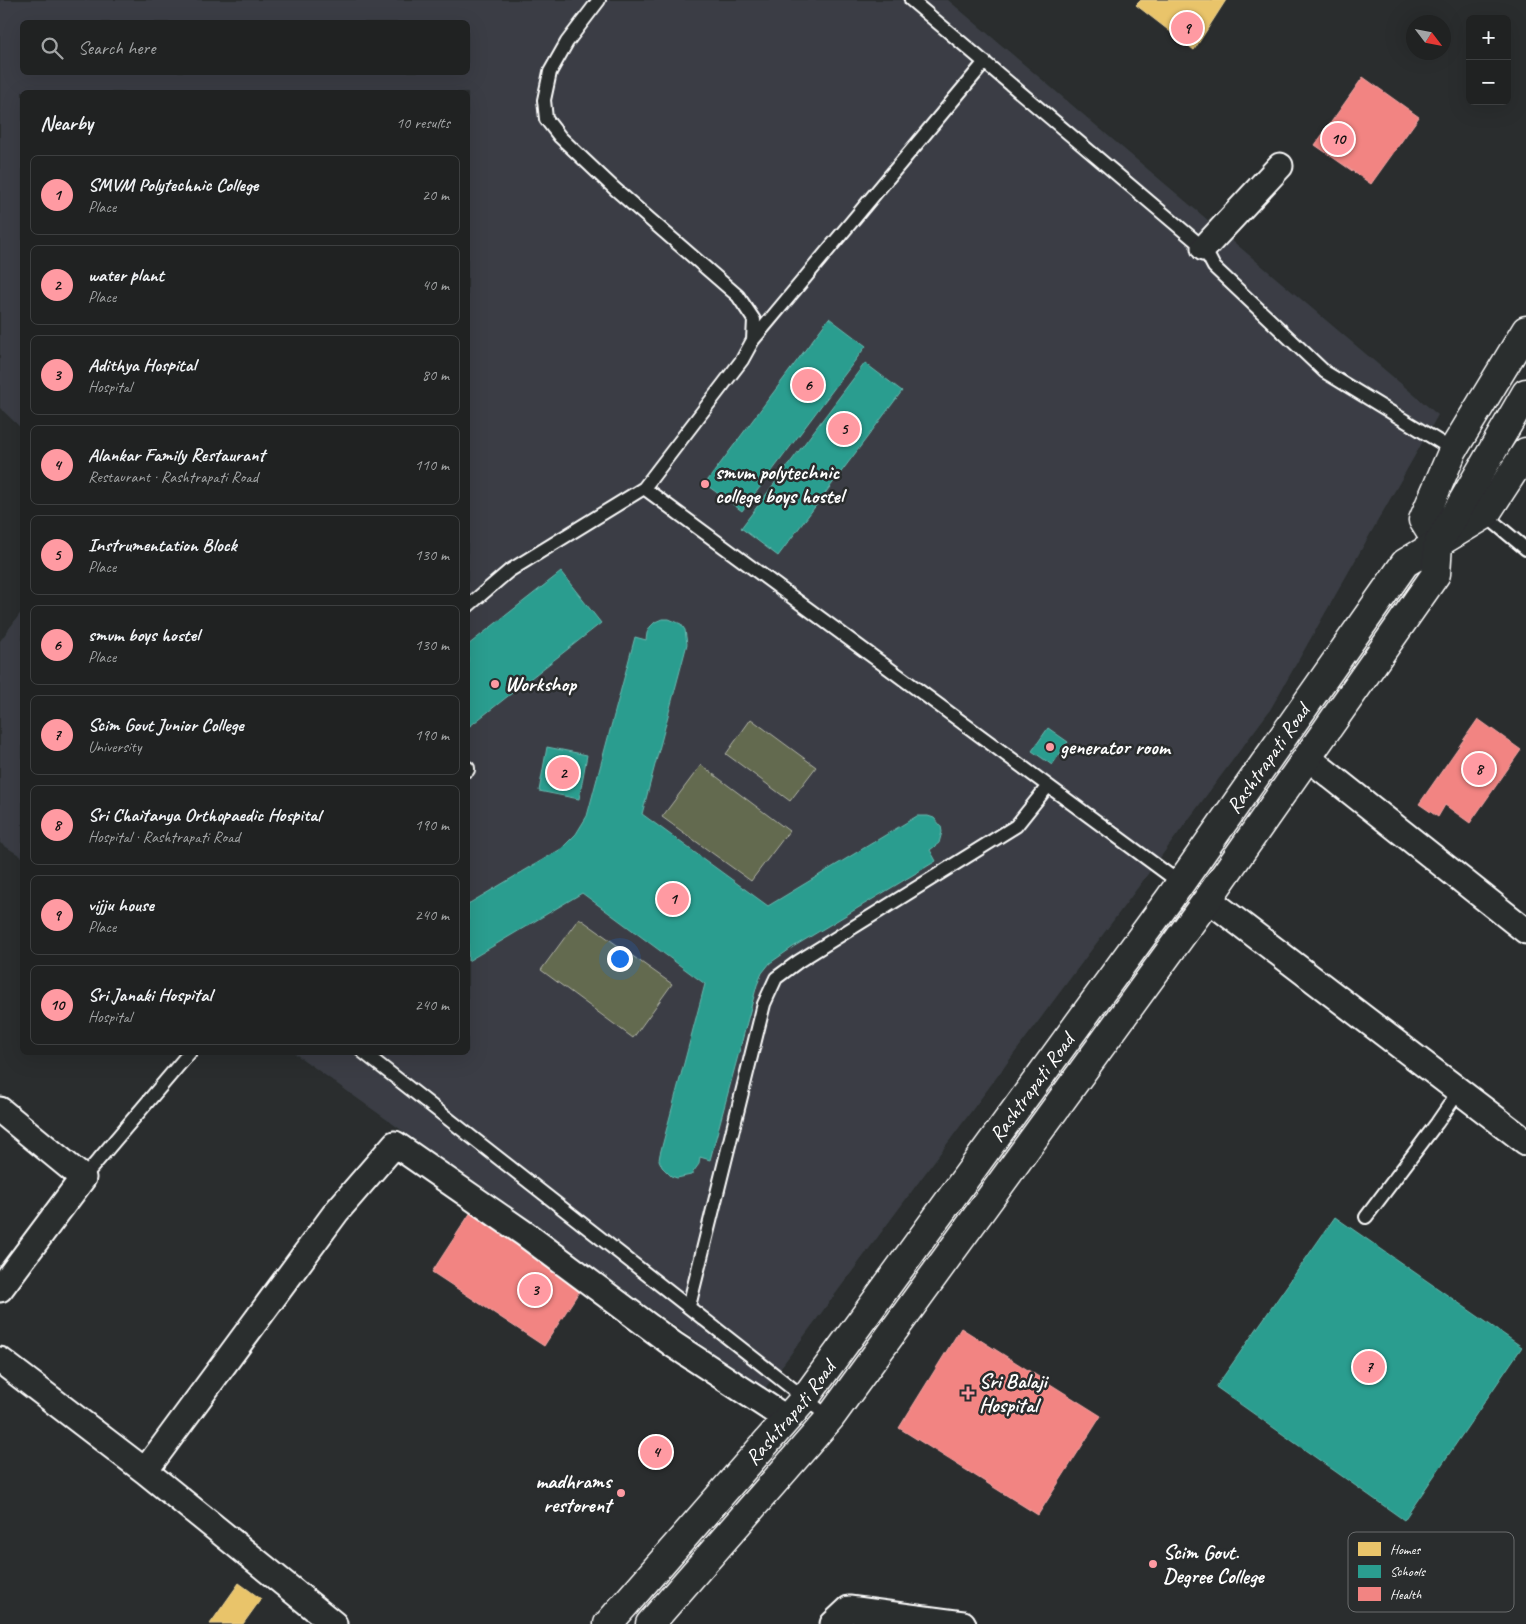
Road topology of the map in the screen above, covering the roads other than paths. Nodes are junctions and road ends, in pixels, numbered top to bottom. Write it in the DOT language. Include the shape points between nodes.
graph roads {
  1 [pos="599,0"];
  2 [pos="911,0"];
  3 [pos="985,62"];
  4 [pos="1280,166"];
  5 [pos="1204,248"];
  6 [pos="1526,330"];
  7 [pos="753,340"];
  8 [pos="1526,393"];
  9 [pos="1453,450"];
  10 [pos="1526,452"];
  11 [pos="644,488"];
  12 [pos="1485,515"];
  13 [pos="1438,544"];
  14 [pos="1526,549"];
  15 [pos="470,604"];
  16 [pos="1307,757"];
  17 [pos="1048,786"];
  18 [pos="1180,884"];
  19 [pos="1208,899"];
  20 [pos="1526,931"];
  21 [pos="187,1055"];
  22 [pos="367,1055"];
  23 [pos="1459,1091"];
  24 [pos="0,1110"];
  25 [pos="1526,1142"];
  26 [pos="83,1178"];
  27 [pos="1366,1217"];
  28 [pos="0,1289"];
  29 [pos="689,1306"];
  30 [pos="0,1360"];
  31 [pos="796,1408"];
  32 [pos="830,1418"];
  33 [pos="145,1471"];
  34 [pos="334,1624"];
  35 [pos="608,1624"];
  36 [pos="650,1624"];
  37 [pos="833,1624"];
  38 [pos="963,1624"];
  1 -- 7 [label="lane" via="567,42 550,72 544,100 546,119 560,137 615,190 738,296 754,320"];
  2 -- 3 [label="lane"];
  3 -- 5 [label="lane"];
  3 -- 7 [label="lane"];
  4 -- 5 [label="street"];
  5 -- 9 [label="lane" via="1214,267 1325,372"];
  6 -- 9 [label="street"];
  7 -- 11 [label="lane" via="742,360"];
  8 -- 13 [label="street, Rashtrapati Road"];
  9 -- 13 [label="street" via="1423,520"];
  10 -- 12 [label="street"];
  11 -- 15 [label="lane" via="509,571"];
  11 -- 17 [label="lane"];
  12 -- 13 [label="street"];
  12 -- 14 [label="lane"];
  13 -- 16 [label="street, Rashtrapati Road" via="1436,574"];
  13 -- 18 [label="street, Rashtrapati Road" via="1405,563"];
  16 -- 19 [label="street, Rashtrapati Road"];
  16 -- 20 [label="street"];
  17 -- 18 [label="lane"];
  17 -- 29 [label="lane" via="1016,826 776,978 764,1004"];
  18 -- 31 [label="street, Rashtrapati Road"];
  19 -- 23 [label="street"];
  19 -- 32 [label="street, Rashtrapati Road"];
  21 -- 26 [label="lane"];
  22 -- 29 [label="lane"];
  23 -- 25 [label="street"];
  23 -- 27 [label="lane"];
  24 -- 26 [label="street"];
  26 -- 28 [label="street"];
  29 -- 31 [label="lane"];
  30 -- 33 [label="street"];
  31 -- 32 [label="lane"];
  31 -- 33 [label="street" via="674,1345 525,1234 395,1144 338,1211"];
  31 -- 35 [label="street, Rashtrapati Road"];
  32 -- 36 [label="street, Rashtrapati Road"];
  33 -- 34 [label="street"];
  37 -- 38 [label="street" via="848,1609"];
}
